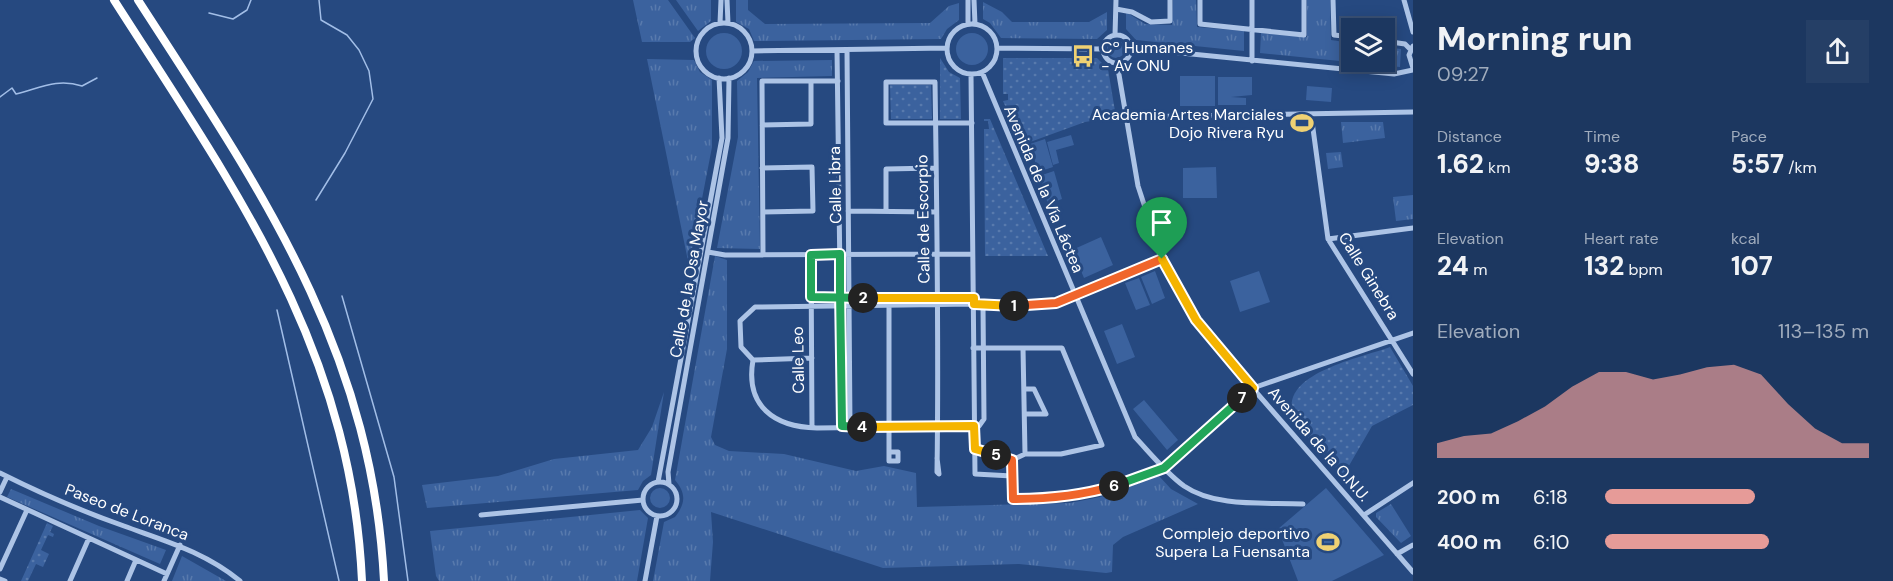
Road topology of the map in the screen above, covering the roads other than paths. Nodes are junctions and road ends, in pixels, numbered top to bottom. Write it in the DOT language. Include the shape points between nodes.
graph roads {
  1 [pos="114,0"];
  2 [pos="138,0"];
  3 [pos="721,0"];
  4 [pos="727,0"];
  5 [pos="968,0"];
  6 [pos="974,0"];
  7 [pos="1116,0"];
  8 [pos="1170,0"];
  9 [pos="1200,0"];
  10 [pos="1252,0"];
  11 [pos="1304,0"];
  12 [pos="1333,0"];
  13 [pos="1404,0"];
  14 [pos="1116,9"];
  15 [pos="720,23"];
  16 [pos="728,23"];
  17 [pos="968,24"];
  18 [pos="975,24"];
  19 [pos="1252,30"];
  20 [pos="1413,32"];
  21 [pos="1115,35"];
  22 [pos="1341,36"];
  23 [pos="1395,43"];
  24 [pos="947,48"];
  25 [pos="997,48"];
  26 [pos="1131,48"];
  27 [pos="1412,48"];
  28 [pos="1103,49"];
  29 [pos="837,50"];
  30 [pos="847,50"];
  31 [pos="752,51"];
  32 [pos="1252,61"];
  33 [pos="1117,63"];
  34 [pos="1413,69"];
  35 [pos="982,72"];
  36 [pos="971,74"];
  37 [pos="719,78"];
  38 [pos="729,78"];
  39 [pos="811,81"];
  40 [pos="838,81"];
  41 [pos="1413,112"];
  42 [pos="1311,114"];
  43 [pos="1126,117"];
  44 [pos="936,123"];
  45 [pos="972,123"];
  46 [pos="762,125"];
  47 [pos="762,168"];
  48 [pos="936,168"];
  49 [pos="848,211"];
  50 [pos="886,211"];
  51 [pos="763,212"];
  52 [pos="936,212"];
  53 [pos="1413,228"];
  54 [pos="1328,239"];
  55 [pos="708,252"];
  56 [pos="840,254"];
  57 [pos="849,254"];
  58 [pos="937,254"];
  59 [pos="972,254"];
  60 [pos="763,255"];
  61 [pos="811,255"];
  62 [pos="1162,259"];
  63 [pos="1074,296"];
  64 [pos="811,297"];
  65 [pos="840,298"];
  66 [pos="849,298"];
  67 [pos="937,301"];
  68 [pos="974,301"];
  69 [pos="840,305"];
  70 [pos="849,305"];
  71 [pos="889,305"];
  72 [pos="811,306"];
  73 [pos="983,306"];
  74 [pos="1413,333"];
  75 [pos="1394,340"];
  76 [pos="973,348"];
  77 [pos="983,348"];
  78 [pos="1023,348"];
  79 [pos="812,358"];
  80 [pos="753,360"];
  81 [pos="1413,374"];
  82 [pos="1253,388"];
  83 [pos="1024,389"];
  84 [pos="1025,414"];
  85 [pos="842,426"];
  86 [pos="938,426"];
  87 [pos="974,426"];
  88 [pos="850,427"];
  89 [pos="889,427"];
  90 [pos="812,428"];
  91 [pos="975,449"];
  92 [pos="1025,454"];
  93 [pos="937,458"];
  94 [pos="1012,460"];
  95 [pos="889,461"];
  96 [pos="1164,468"];
  97 [pos="0,473"];
  98 [pos="1012,476"];
  99 [pos="7,477"];
  100 [pos="658,482"];
  101 [pos="1413,483"];
  102 [pos="669,484"];
  103 [pos="0,492"];
  104 [pos="0,498"];
  105 [pos="643,500"];
  106 [pos="1303,504"];
  107 [pos="27,510"];
  108 [pos="481,515"];
  109 [pos="1364,515"];
  110 [pos="657,516"];
  111 [pos="89,538"];
  112 [pos="180,545"];
  113 [pos="1413,545"];
  114 [pos="1397,554"];
  115 [pos="136,560"];
  116 [pos="0,569"];
  117 [pos="1413,572"];
  118 [pos="167,574"];
  119 [pos="0,579"];
  120 [pos="5,581"];
  121 [pos="70,581"];
  122 [pos="127,581"];
  123 [pos="164,581"];
  124 [pos="240,581"];
  125 [pos="362,581"];
  126 [pos="384,581"];
  127 [pos="645,581"];
  1 -- 125 [label="highway" via="220,166 296,306 324,376 346,451 358,519"];
  2 -- 126 [label="highway" via="254,183 322,314 343,367 365,442 381,530"];
  3 -- 15 [label="street"];
  4 -- 16 [label="street"];
  5 -- 17 [label="street"];
  6 -- 18 [label="street"];
  7 -- 14 [label="street"];
  8 -- 14 [label="street" via="1170,21 1151,22"];
  9 -- 19 [label="street" via="1200,24"];
  10 -- 19 [label="street"];
  11 -- 19 [label="street" via="1304,35"];
  12 -- 22 [label="street" via="1334,35"];
  13 -- 20 [label="street"];
  14 -- 21 [label="street"];
  15 -- 16 [label="street"];
  15 -- 37 [label="street" via="707,29 696,52 701,67"];
  16 -- 31 [label="street" via="742,30"];
  17 -- 18 [label="street"];
  17 -- 24 [label="street" via="953,32"];
  18 -- 25 [label="street" via="990,32"];
  19 -- 32 [label="street"];
  21 -- 26 [label="street" via="1128,40"];
  21 -- 28 [label="street"];
  23 -- 27 [label="street"];
  24 -- 30 [label="street"];
  24 -- 36 [label="street" via="956,69"];
  25 -- 28 [label="street"];
  25 -- 35 [label="street" via="993,62"];
  26 -- 32 [label="street"];
  26 -- 33 [label="street" via="1127,58"];
  27 -- 34 [label="street"];
  28 -- 33 [label="street" via="1106,57"];
  29 -- 30 [label="street"];
  29 -- 31 [label="street"];
  29 -- 40 [label="street"];
  30 -- 49 [label="street, Calle Libra"];
  31 -- 38 [label="street" via="745,69"];
  32 -- 34 [label="street" via="1394,75"];
  33 -- 43 [label="street, Avenida de la O.N.U."];
  35 -- 36 [label="street"];
  35 -- 63 [label="street, Avenida de la Vía Láctea"];
  36 -- 45 [label="street"];
  37 -- 38 [label="street"];
  37 -- 100 [label="street, Calle de la Osa Mayor" via="722,138"];
  38 -- 55 [label="street, Calle de la Osa Mayor" via="728,138"];
  39 -- 40 [label="street"];
  39 -- 46 [label="street" via="811,124"];
  39 -- 46 [label="street" via="762,81"];
  40 -- 56 [label="street"];
  41 -- 42 [label="street"];
  42 -- 43 [label="street"];
  42 -- 54 [label="street, Calle Ginebra"];
  43 -- 62 [label="street, Avenida de la O.N.U." via="1138,186"];
  44 -- 44 [label="street, Calle de Escorpio" via="935,82 886,82 886,123"];
  44 -- 45 [label="street, Calle de Escorpio"];
  44 -- 48 [label="street, Calle de Escorpio"];
  45 -- 59 [label="street"];
  46 -- 47 [label="street"];
  47 -- 51 [label="street"];
  47 -- 51 [label="street" via="812,167 813,200 813,211"];
  48 -- 50 [label="street" via="886,169"];
  48 -- 52 [label="street, Calle de Escorpio"];
  49 -- 50 [label="street"];
  49 -- 57 [label="street, Calle Libra"];
  50 -- 52 [label="street"];
  51 -- 60 [label="street"];
  52 -- 58 [label="street, Calle de Escorpio"];
  53 -- 54 [label="street"];
  54 -- 75 [label="street, Calle Ginebra"];
  55 -- 60 [label="street"];
  55 -- 102 [label="street, Calle de la Osa Mayor"];
  56 -- 57 [label="street"];
  56 -- 61 [label="street"];
  56 -- 65 [label="street"];
  57 -- 58 [label="street"];
  57 -- 66 [label="street, Calle Libra"];
  58 -- 59 [label="street"];
  58 -- 67 [label="street, Calle de Escorpio"];
  59 -- 68 [label="street"];
  60 -- 61 [label="street"];
  61 -- 64 [label="street, Calle Leo"];
  62 -- 63 [label="street"];
  62 -- 82 [label="street, Avenida de la O.N.U." via="1196,320"];
  63 -- 73 [label="street" via="1041,306"];
  63 -- 96 [label="street, Avenida de la Vía Láctea" via="1130,429"];
  64 -- 65 [label="street"];
  64 -- 72 [label="street, Calle Leo"];
  65 -- 66 [label="street"];
  65 -- 69 [label="street"];
  66 -- 67 [label="street"];
  66 -- 70 [label="street, Calle Libra"];
  67 -- 68 [label="street"];
  67 -- 71 [label="street"];
  67 -- 86 [label="street, Calle de Escorpio"];
  68 -- 73 [label="street"];
  68 -- 76 [label="street"];
  69 -- 70 [label="street"];
  69 -- 72 [label="street"];
  69 -- 85 [label="street"];
  70 -- 71 [label="street"];
  70 -- 88 [label="street, Calle Libra"];
  71 -- 89 [label="street"];
  72 -- 79 [label="street, Calle Leo"];
  72 -- 80 [label="street" via="755,307 740,321 741,348"];
  73 -- 77 [label="street"];
  74 -- 75 [label="street"];
  75 -- 81 [label="street, Calle Ginebra"];
  75 -- 82 [label="street"];
  76 -- 77 [label="street"];
  76 -- 87 [label="street"];
  77 -- 78 [label="street"];
  77 -- 87 [label="street" via="984,421"];
  78 -- 83 [label="street"];
  78 -- 92 [label="street" via="1062,348 1102,445 1061,454"];
  79 -- 80 [label="street"];
  79 -- 90 [label="street, Calle Leo"];
  80 -- 90 [label="street" via="755,396 766,413 782,424"];
  82 -- 96 [label="street"];
  82 -- 109 [label="street, Avenida de la O.N.U."];
  83 -- 84 [label="street"];
  83 -- 84 [label="street" via="1034,389 1046,414"];
  84 -- 92 [label="street"];
  85 -- 88 [label="street"];
  85 -- 90 [label="street"];
  86 -- 87 [label="street"];
  86 -- 89 [label="street"];
  86 -- 93 [label="street, Calle de Escorpio"];
  87 -- 91 [label="street"];
  88 -- 89 [label="street"];
  89 -- 95 [label="street"];
  91 -- 94 [label="street"];
  91 -- 98 [label="street" via="975,474"];
  92 -- 94 [label="street"];
  94 -- 98 [label="street"];
  96 -- 98 [label="street" via="1109,488 1050,499 1013,499"];
  96 -- 106 [label="street, Avenida de la Vía Láctea" via="1184,486 1211,498"];
  97 -- 99 [label="street, Paseo de Loranca"];
  99 -- 103 [label="street"];
  99 -- 112 [label="street, Paseo de Loranca" via="92,514"];
  100 -- 102 [label="street"];
  100 -- 105 [label="street" via="645,490"];
  101 -- 109 [label="street"];
  102 -- 110 [label="street" via="675,491 676,503 668,514"];
  104 -- 107 [label="street"];
  105 -- 108 [label="street"];
  105 -- 110 [label="street" via="647,511"];
  107 -- 111 [label="street"];
  107 -- 116 [label="street"];
  109 -- 114 [label="street, Avenida de la O.N.U."];
  110 -- 127 [label="street"];
  111 -- 115 [label="street"];
  111 -- 121 [label="street"];
  112 -- 118 [label="street"];
  112 -- 124 [label="street, Paseo de Loranca"];
  113 -- 114 [label="street"];
  114 -- 117 [label="street, Avenida de la O.N.U."];
  115 -- 118 [label="street"];
  115 -- 122 [label="street"];
  118 -- 123 [label="street"];
  119 -- 120 [label="street"];
}
